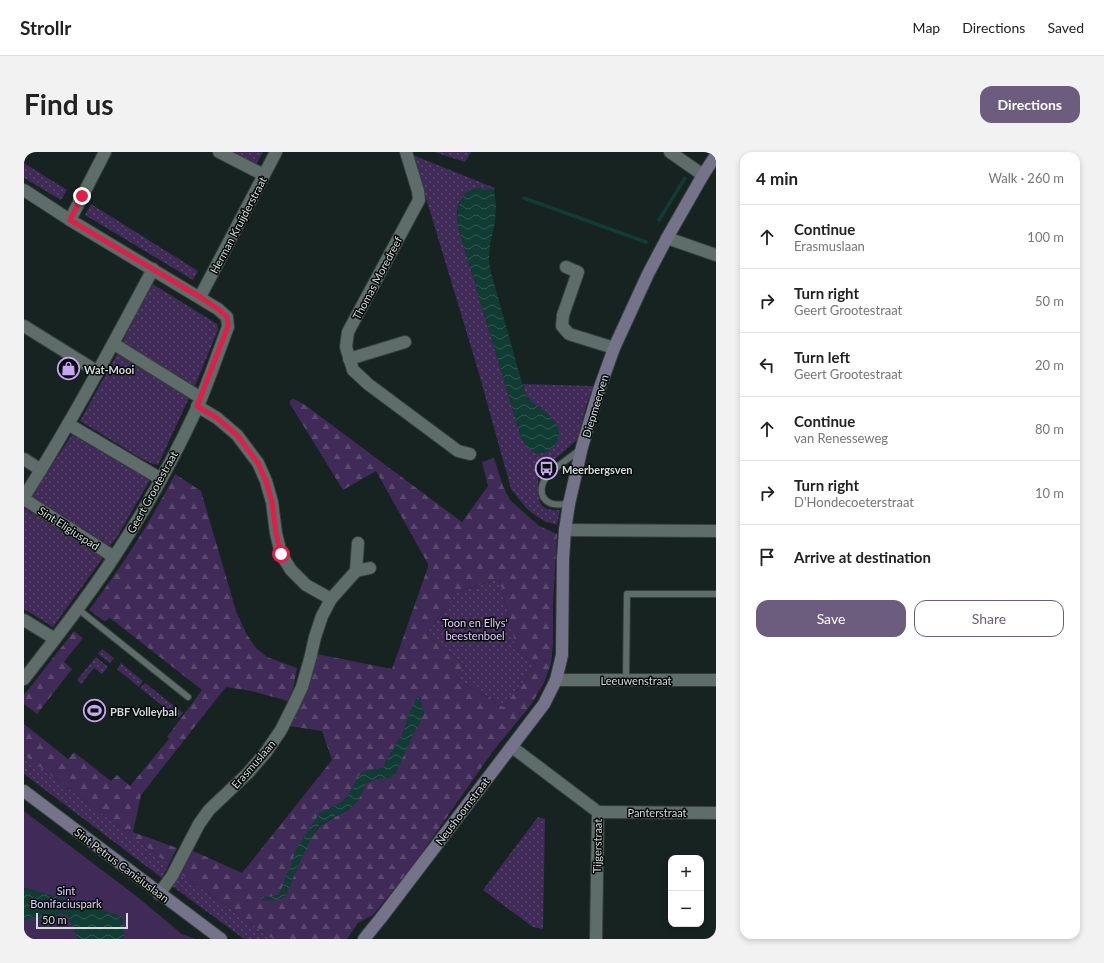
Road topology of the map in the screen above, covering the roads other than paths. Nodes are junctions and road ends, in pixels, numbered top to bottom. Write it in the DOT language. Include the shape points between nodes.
graph roads {
  1 [pos="105,152"];
  2 [pos="219,152"];
  3 [pos="276,152"];
  4 [pos="406,152"];
  5 [pos="670,152"];
  6 [pos="716,156"];
  7 [pos="264,175"];
  8 [pos="704,175"];
  9 [pos="24,190"];
  10 [pos="70,220"];
  11 [pos="667,238"];
  12 [pos="716,255"];
  13 [pos="566,267"];
  14 [pos="153,269"];
  15 [pos="200,297"];
  16 [pos="24,326"];
  17 [pos="405,342"];
  18 [pos="114,344"];
  19 [pos="614,348"];
  20 [pos="349,359"];
  21 [pos="98,372"];
  22 [pos="199,402"];
  23 [pos="68,424"];
  24 [pos="582,447"];
  25 [pos="470,454"];
  26 [pos="24,459"];
  27 [pos="41,470"];
  28 [pos="162,479"];
  29 [pos="24,498"];
  30 [pos="569,504"];
  31 [pos="565,530"];
  32 [pos="716,530"];
  33 [pos="358,543"];
  34 [pos="114,557"];
  35 [pos="370,568"];
  36 [pos="356,571"];
  37 [pos="716,594"];
  38 [pos="331,599"];
  39 [pos="78,609"];
  40 [pos="24,620"];
  41 [pos="55,640"];
  42 [pos="24,678"];
  43 [pos="556,680"];
  44 [pos="626,680"];
  45 [pos="716,680"];
  46 [pos="188,697"];
  47 [pos="512,746"];
  48 [pos="24,791"];
  49 [pos="598,812"];
  50 [pos="716,813"];
  51 [pos="159,894"];
  52 [pos="221,939"];
  53 [pos="364,939"];
  54 [pos="596,939"];
  1 -- 10 [label="street"];
  2 -- 7 [label="street"];
  3 -- 7 [label="street, Herman Kruijderstraat"];
  4 -- 20 [label="street, Thomas Moredreef" via="419,200 348,332 346,347"];
  5 -- 8 [label="street"];
  6 -- 8 [label="street, Diepmeerven"];
  7 -- 15 [label="street, Herman Kruijderstraat"];
  8 -- 11 [label="street, Diepmeerven"];
  9 -- 10 [label="street, Geert Grootestraat"];
  10 -- 14 [label="street, Geert Grootestraat"];
  11 -- 12 [label="street"];
  11 -- 19 [label="street, Diepmeerven"];
  13 -- 19 [label="street" via="578,272 563,315 562,326 569,334"];
  14 -- 15 [label="street, Geert Grootestraat"];
  14 -- 18 [label="street"];
  15 -- 22 [label="street, Geert Grootestraat" via="227,317 228,326"];
  16 -- 21 [label="street"];
  17 -- 20 [label="street"];
  18 -- 21 [label="street"];
  18 -- 22 [label="street"];
  19 -- 24 [label="street, Diepmeerven"];
  20 -- 25 [label="street, Thomas Moredreef" via="354,370 368,384 458,451"];
  21 -- 23 [label="street"];
  22 -- 28 [label="street, Geert Grootestraat"];
  22 -- 38 [label="street" via="237,435 258,463 272,502 281,554 291,570 306,585"];
  23 -- 27 [label="street"];
  23 -- 28 [label="street"];
  24 -- 30 [label="street, Diepmeerven"];
  24 -- 30 [label="lane" via="550,473 541,490 549,502"];
  26 -- 27 [label="street"];
  27 -- 29 [label="street"];
  28 -- 34 [label="street, Geert Grootestraat"];
  29 -- 34 [label="street, Sint Eligiuspad"];
  30 -- 31 [label="street, Diepmeerven"];
  31 -- 32 [label="street"];
  31 -- 43 [label="street, Diepmeerven" via="562,656"];
  33 -- 36 [label="street"];
  34 -- 39 [label="street, Geert Grootestraat"];
  35 -- 36 [label="street"];
  36 -- 38 [label="street, Erasmuslaan"];
  37 -- 44 [label="lane" via="627,594"];
  38 -- 51 [label="street, Erasmuslaan" via="315,637 302,687 281,730 248,773 202,819 172,876"];
  39 -- 41 [label="street, Geert Grootestraat"];
  39 -- 46 [label="lane"];
  40 -- 41 [label="street"];
  41 -- 42 [label="street, Geert Grootestraat"];
  43 -- 44 [label="street, Leeuwenstraat"];
  43 -- 47 [label="street, Neushoornstraat" via="544,704"];
  44 -- 45 [label="street, Leeuwenstraat"];
  47 -- 49 [label="street, Tijgerstraat"];
  47 -- 53 [label="street, Neushoornstraat"];
  48 -- 51 [label="street, Sint Petrus Canisiuslaan"];
  49 -- 50 [label="street, Panterstraat"];
  49 -- 54 [label="street, Tijgerstraat"];
  51 -- 52 [label="street, Sint Petrus Canisiuslaan"];
}
